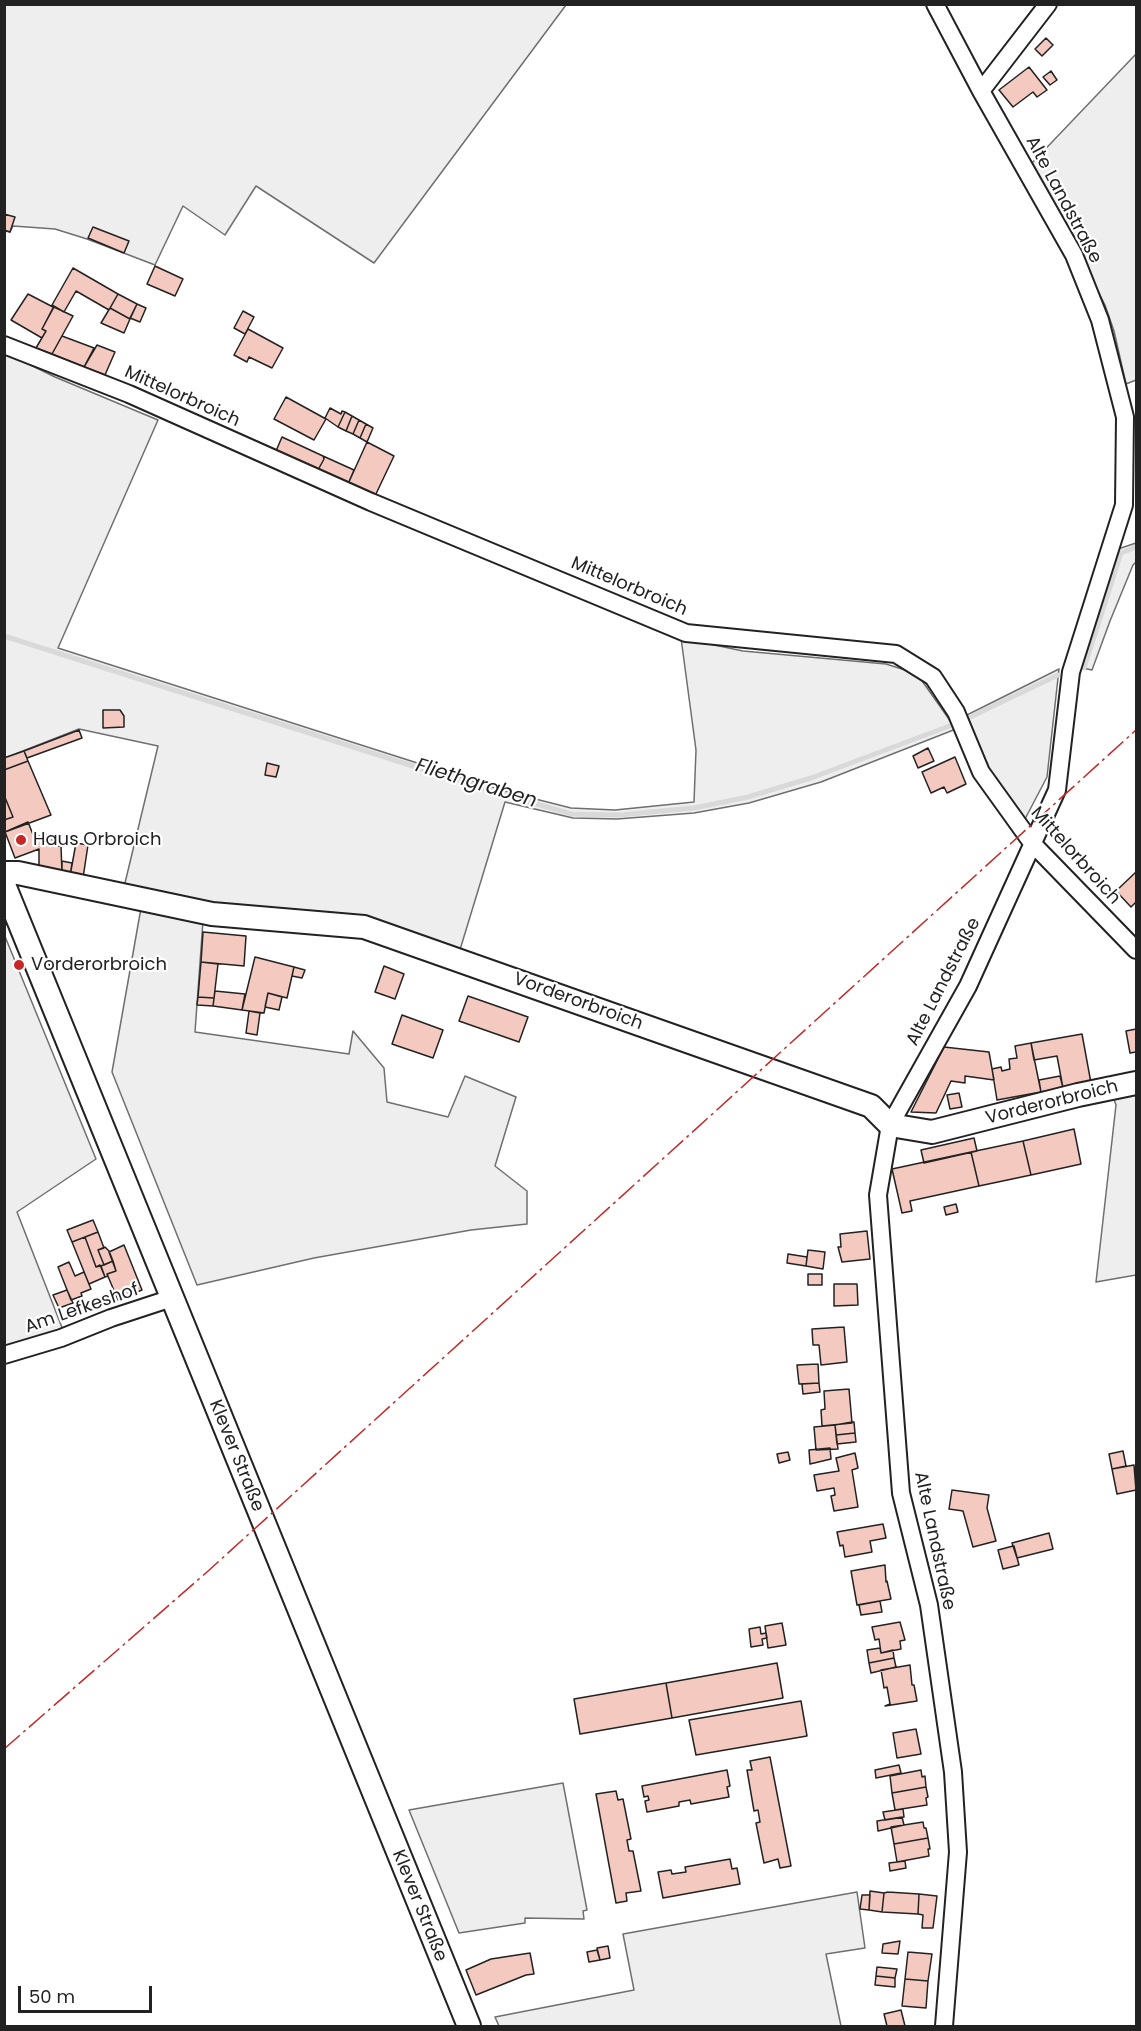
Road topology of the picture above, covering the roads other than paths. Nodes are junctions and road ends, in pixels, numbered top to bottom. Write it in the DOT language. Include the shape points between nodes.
graph roads {
  1 [pos="935,4"];
  2 [pos="1048,4"];
  3 [pos="981,91"];
  4 [pos="4,345"];
  5 [pos="1032,843"];
  6 [pos="4,873"];
  7 [pos="4,885"];
  8 [pos="1137,950"];
  9 [pos="1137,1083"];
  10 [pos="890,1125"];
  11 [pos="172,1298"];
  12 [pos="4,1355"];
  13 [pos="469,2026"];
  14 [pos="944,2026"];
  1 -- 3 [label="street, Alte Landstraße"];
  2 -- 3 [label="street"];
  3 -- 5 [label="street, Alte Landstraße" via="1074,255 1100,320 1125,417 1124,505 1071,672 1057,790"];
  4 -- 5 [label="street, Mittelorbroich" via="129,394 371,502 686,633 896,654 933,677 956,712 981,772"];
  5 -- 8 [label="street, Mittelorbroich"];
  5 -- 10 [label="street, Alte Landstraße" via="968,986"];
  6 -- 10 [label="street, Vorderorbroich" via="212,914 364,927 871,1106"];
  7 -- 11 [label="street, Klever Straße"];
  9 -- 10 [label="street, Vorderorbroich" via="932,1132"];
  10 -- 14 [label="street, Alte Landstraße" via="878,1195 901,1493 929,1605 954,1783 958,1852"];
  11 -- 12 [label="street, Am Lefkeshof"];
  11 -- 13 [label="street, Klever Straße"];
}
